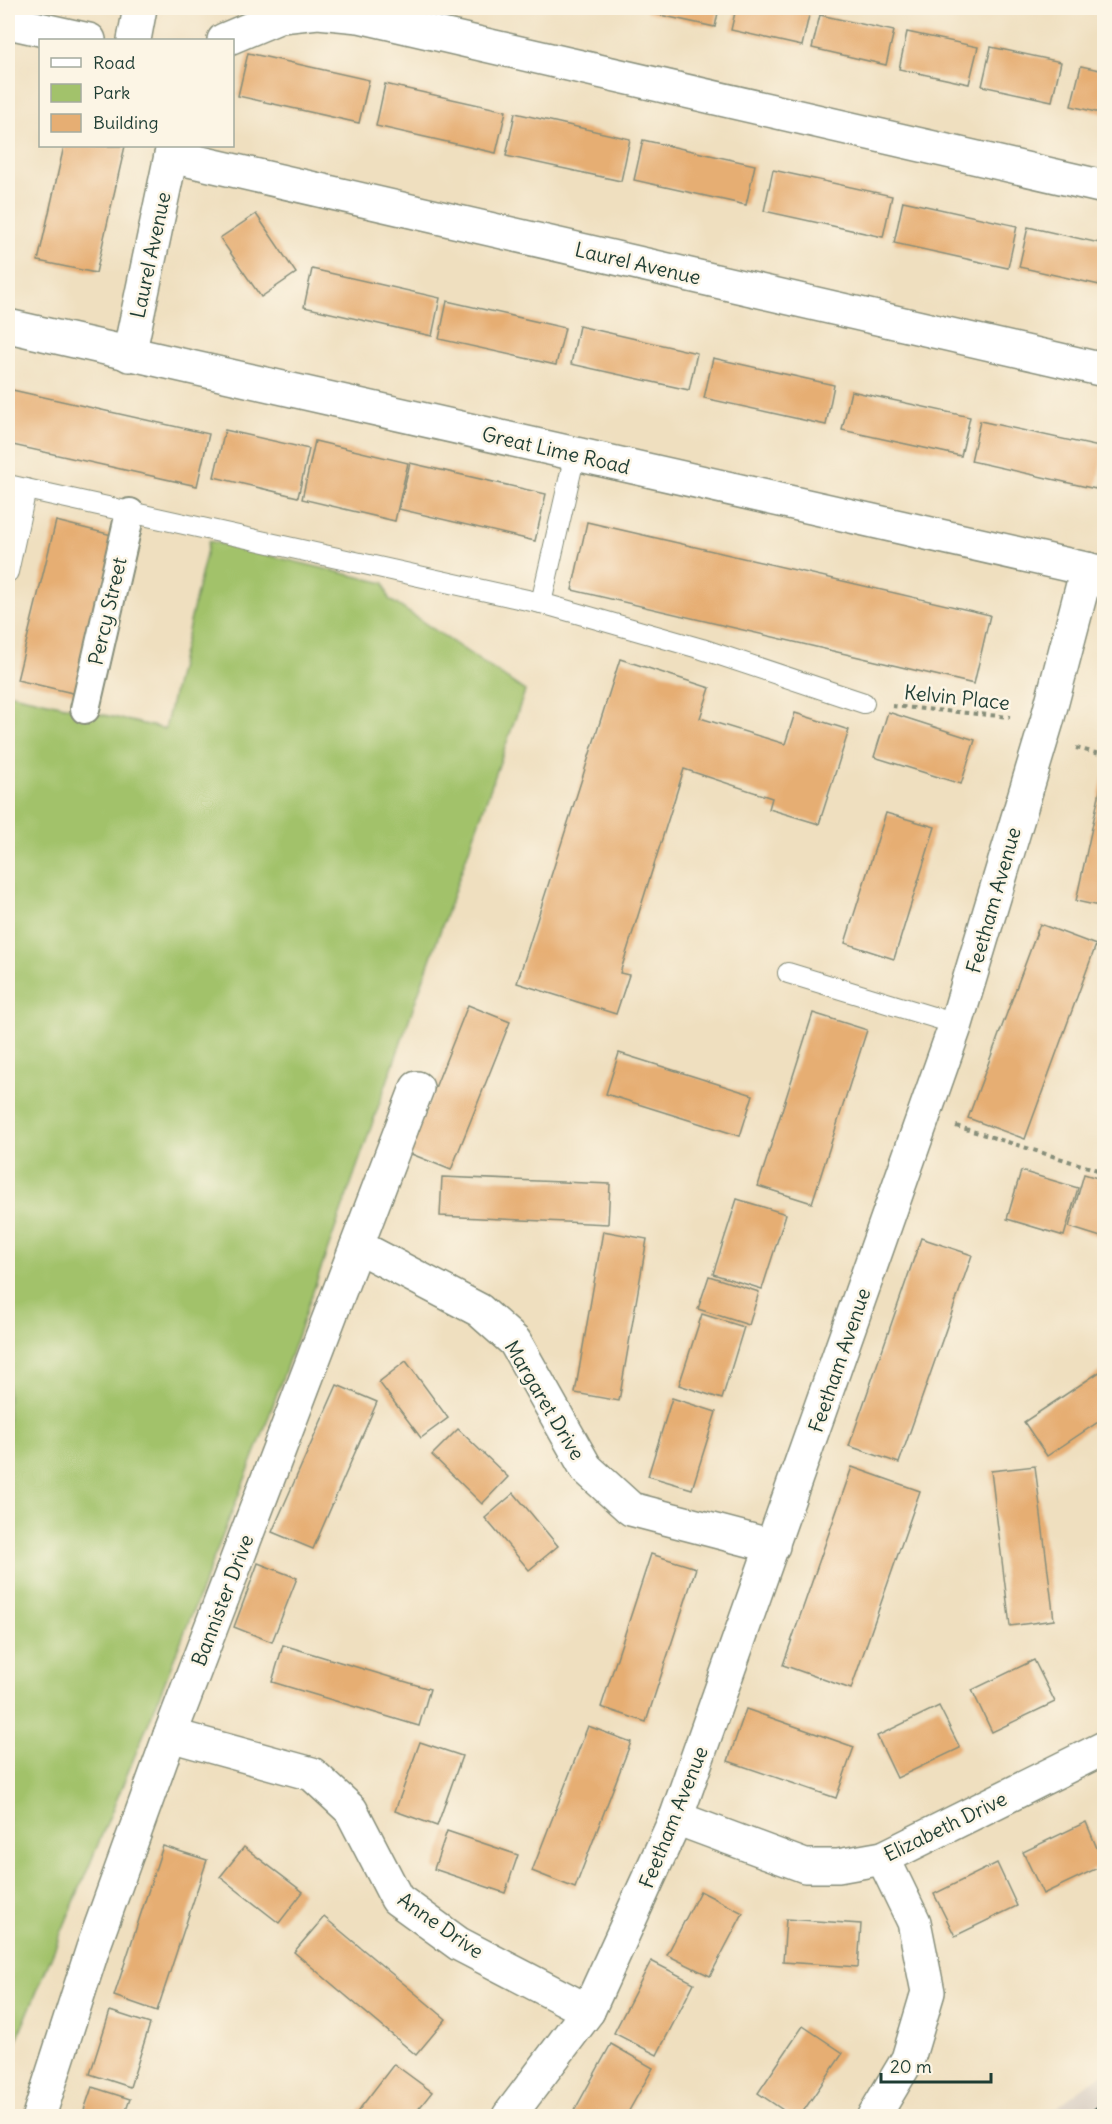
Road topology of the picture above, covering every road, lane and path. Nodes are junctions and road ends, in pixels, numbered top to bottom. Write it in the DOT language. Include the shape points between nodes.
graph roads {
  1 [pos="141,8"];
  2 [pos="324,10"];
  3 [pos="8,22"];
  4 [pos="84,39"];
  5 [pos="134,39"];
  6 [pos="226,39"];
  7 [pos="172,151"];
  8 [pos="1104,187"];
  9 [pos="8,327"];
  10 [pos="129,354"];
  11 [pos="1104,370"];
  12 [pos="575,454"];
  13 [pos="17,487"];
  14 [pos="130,513"];
  15 [pos="1096,571"];
  16 [pos="8,572"];
  17 [pos="541,603"];
  18 [pos="864,703"];
  19 [pos="85,709"];
  20 [pos="1047,721"];
  21 [pos="788,973"];
  22 [pos="957,1024"];
  23 [pos="417,1088"];
  24 [pos="925,1117"];
  25 [pos="1104,1172"];
  26 [pos="357,1245"];
  27 [pos="773,1546"];
  28 [pos="170,1735"];
  29 [pos="1104,1748"];
  30 [pos="676,1818"];
  31 [pos="882,1858"];
  32 [pos="588,2011"];
  33 [pos="39,2116"];
  34 [pos="509,2116"];
  35 [pos="874,2116"];
  1 -- 5 [label="street"];
  2 -- 6 [label="street" via="280,16"];
  2 -- 8 [label="street"];
  3 -- 4 [label="street"];
  7 -- 10 [label="street, Laurel Avenue"];
  7 -- 11 [label="street, Laurel Avenue"];
  9 -- 10 [label="street, Great Lime Road"];
  10 -- 12 [label="street, Great Lime Road"];
  12 -- 15 [label="street, Great Lime Road"];
  12 -- 17 [label="lane"];
  13 -- 14 [label="lane"];
  13 -- 16 [label="lane"];
  14 -- 17 [label="lane"];
  14 -- 19 [label="street, Percy Street"];
  15 -- 20 [label="street, Feetham Avenue"];
  17 -- 18 [label="lane" via="702,649"];
  18 -- 20 [label="path, Kelvin Place"];
  20 -- 22 [label="street, Feetham Avenue"];
  21 -- 22 [label="lane"];
  22 -- 24 [label="street, Feetham Avenue"];
  23 -- 26 [label="street, Bannister Drive"];
  24 -- 25 [label="path"];
  24 -- 27 [label="street, Feetham Avenue"];
  26 -- 27 [label="street, Margaret Drive" via="479,1310 515,1342 586,1468 632,1509"];
  26 -- 28 [label="street, Bannister Drive"];
  27 -- 30 [label="street, Feetham Avenue"];
  28 -- 32 [label="street, Anne Drive" via="312,1774 351,1810 397,1899 459,1944"];
  28 -- 33 [label="street, Bannister Drive" via="93,1948"];
  29 -- 31 [label="street, Elizabeth Drive"];
  30 -- 31 [label="street, Elizabeth Drive" via="805,1866 838,1866"];
  30 -- 32 [label="street, Feetham Avenue"];
  31 -- 35 [label="street" via="914,1922 928,1992 908,2059"];
  32 -- 34 [label="street, Feetham Avenue"];
}
